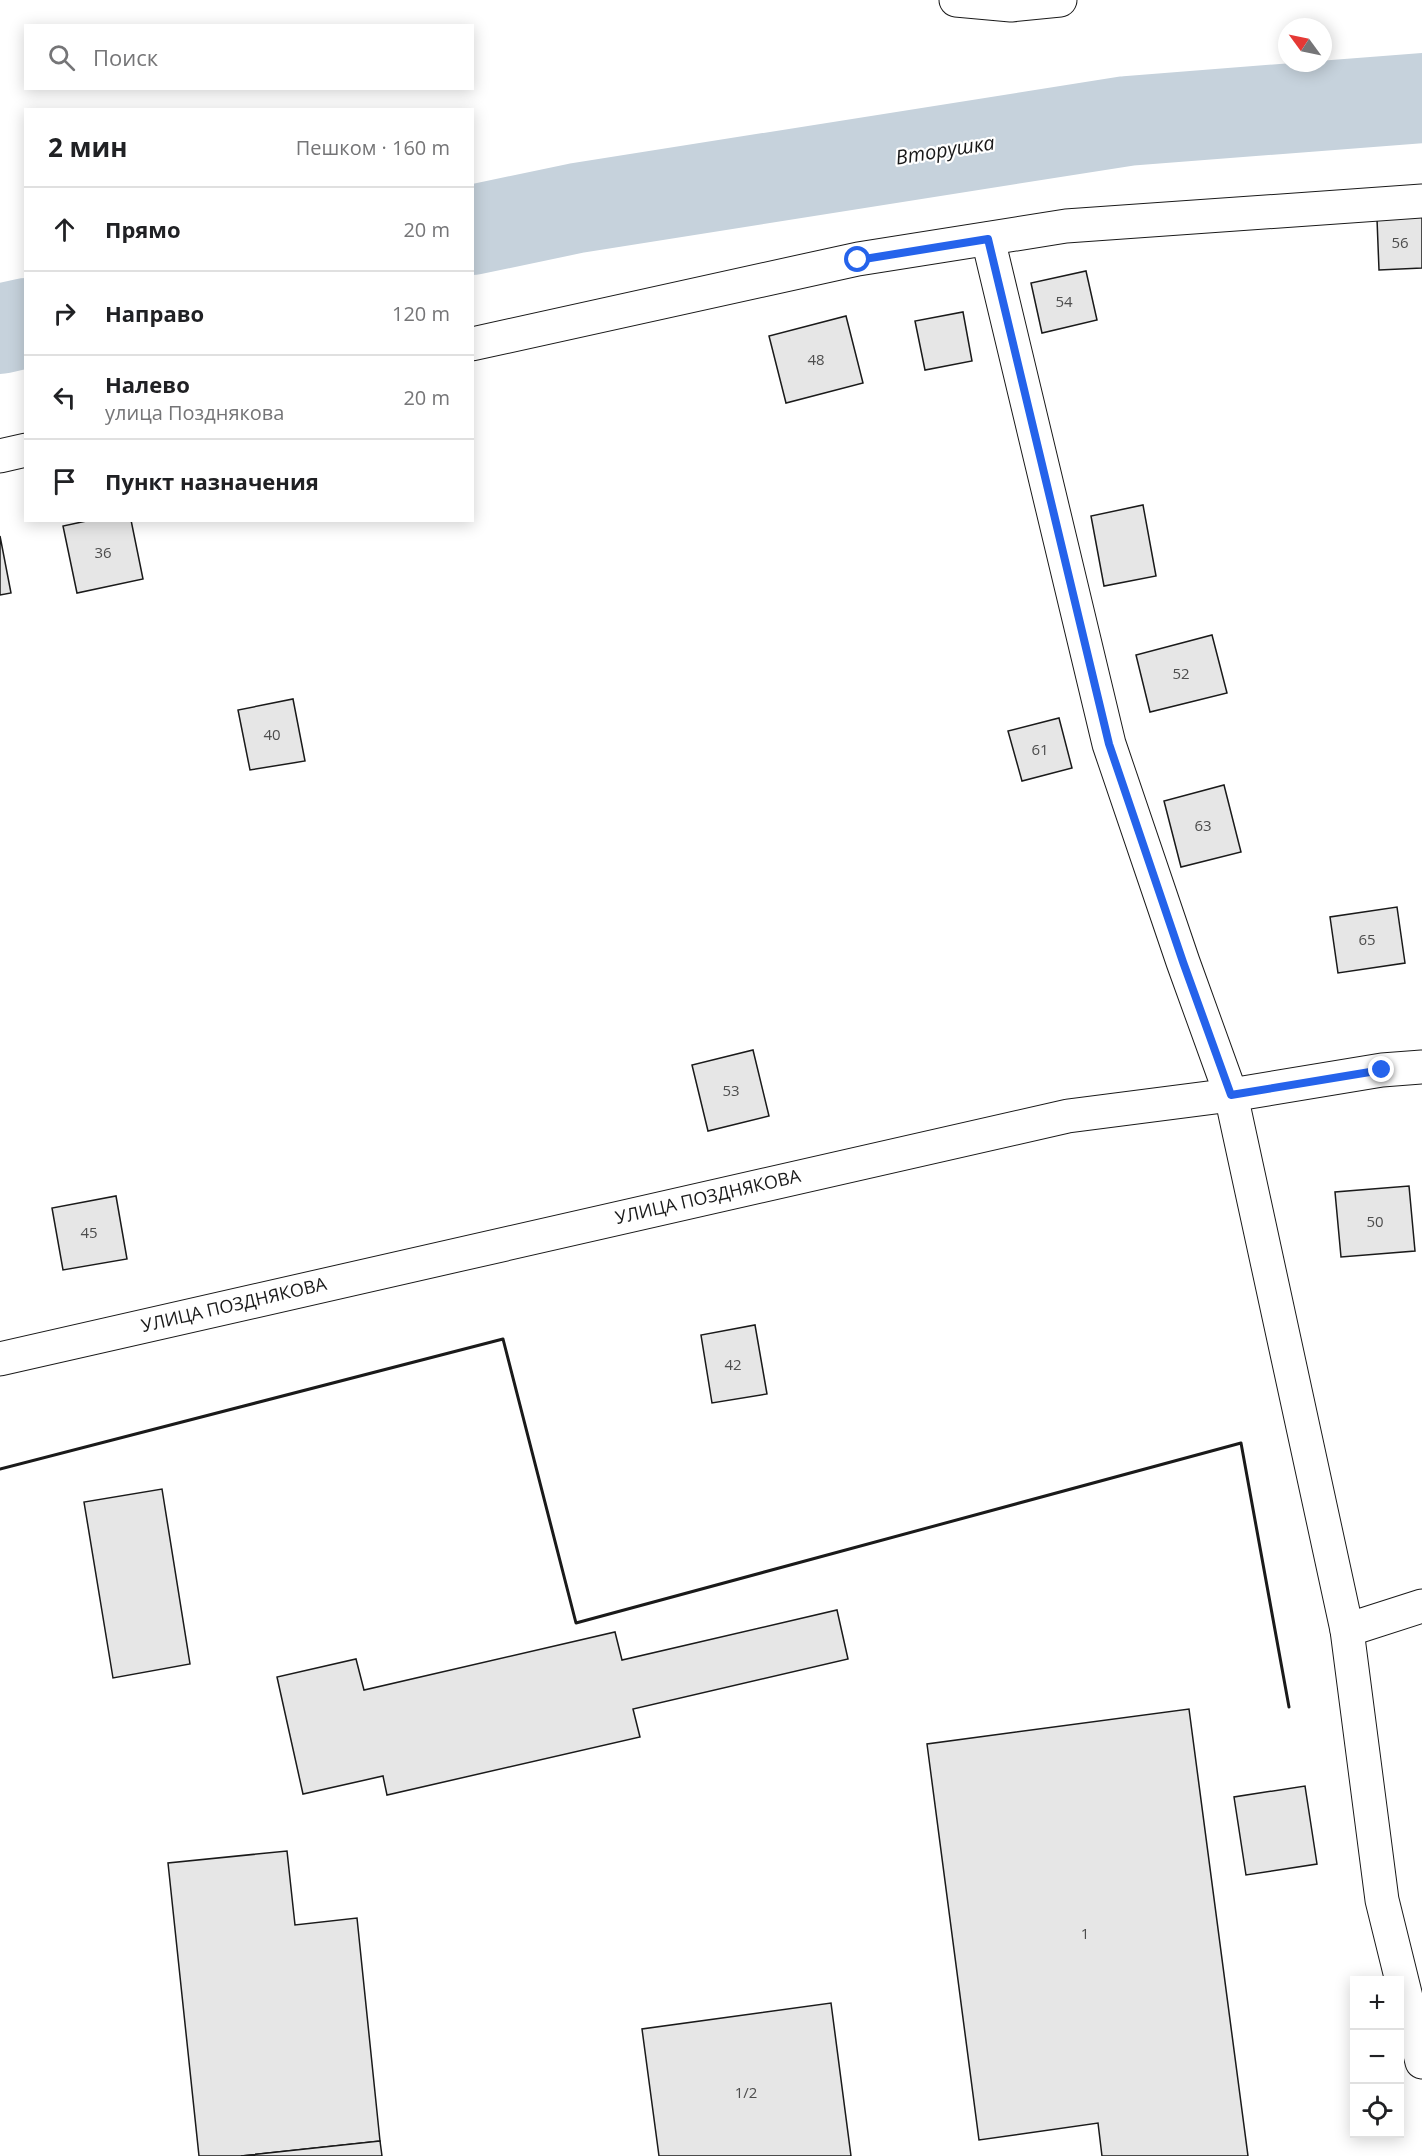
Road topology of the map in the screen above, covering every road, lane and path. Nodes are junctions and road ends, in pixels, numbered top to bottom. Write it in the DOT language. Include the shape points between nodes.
graph roads {
  1 [pos="956,0"];
  2 [pos="1060,0"];
  3 [pos="1422,201"];
  4 [pos="988,239"];
  5 [pos="474,344"];
  6 [pos="24,450"];
  7 [pos="0,456"];
  8 [pos="1422,1067"];
  9 [pos="1231,1095"];
  10 [pos="0,1359"];
  11 [pos="1422,1606"];
  12 [pos="1347,1630"];
  13 [pos="1422,2062"];
  1 -- 2 [label="street" via="1011,5"];
  3 -- 4 [label="street" via="1066,226"];
  4 -- 5 [label="street" via="858,260"];
  4 -- 9 [label="street" via="1109,744"];
  6 -- 7 [label="street"];
  8 -- 9 [label="street, УЛИЦА ПОЗДНЯКОВА"];
  9 -- 10 [label="street, УЛИЦА ПОЗДНЯКОВА" via="1068,1116"];
  9 -- 12 [label="street"];
  11 -- 12 [label="street"];
  12 -- 13 [label="street" via="1382,1900"];
}
